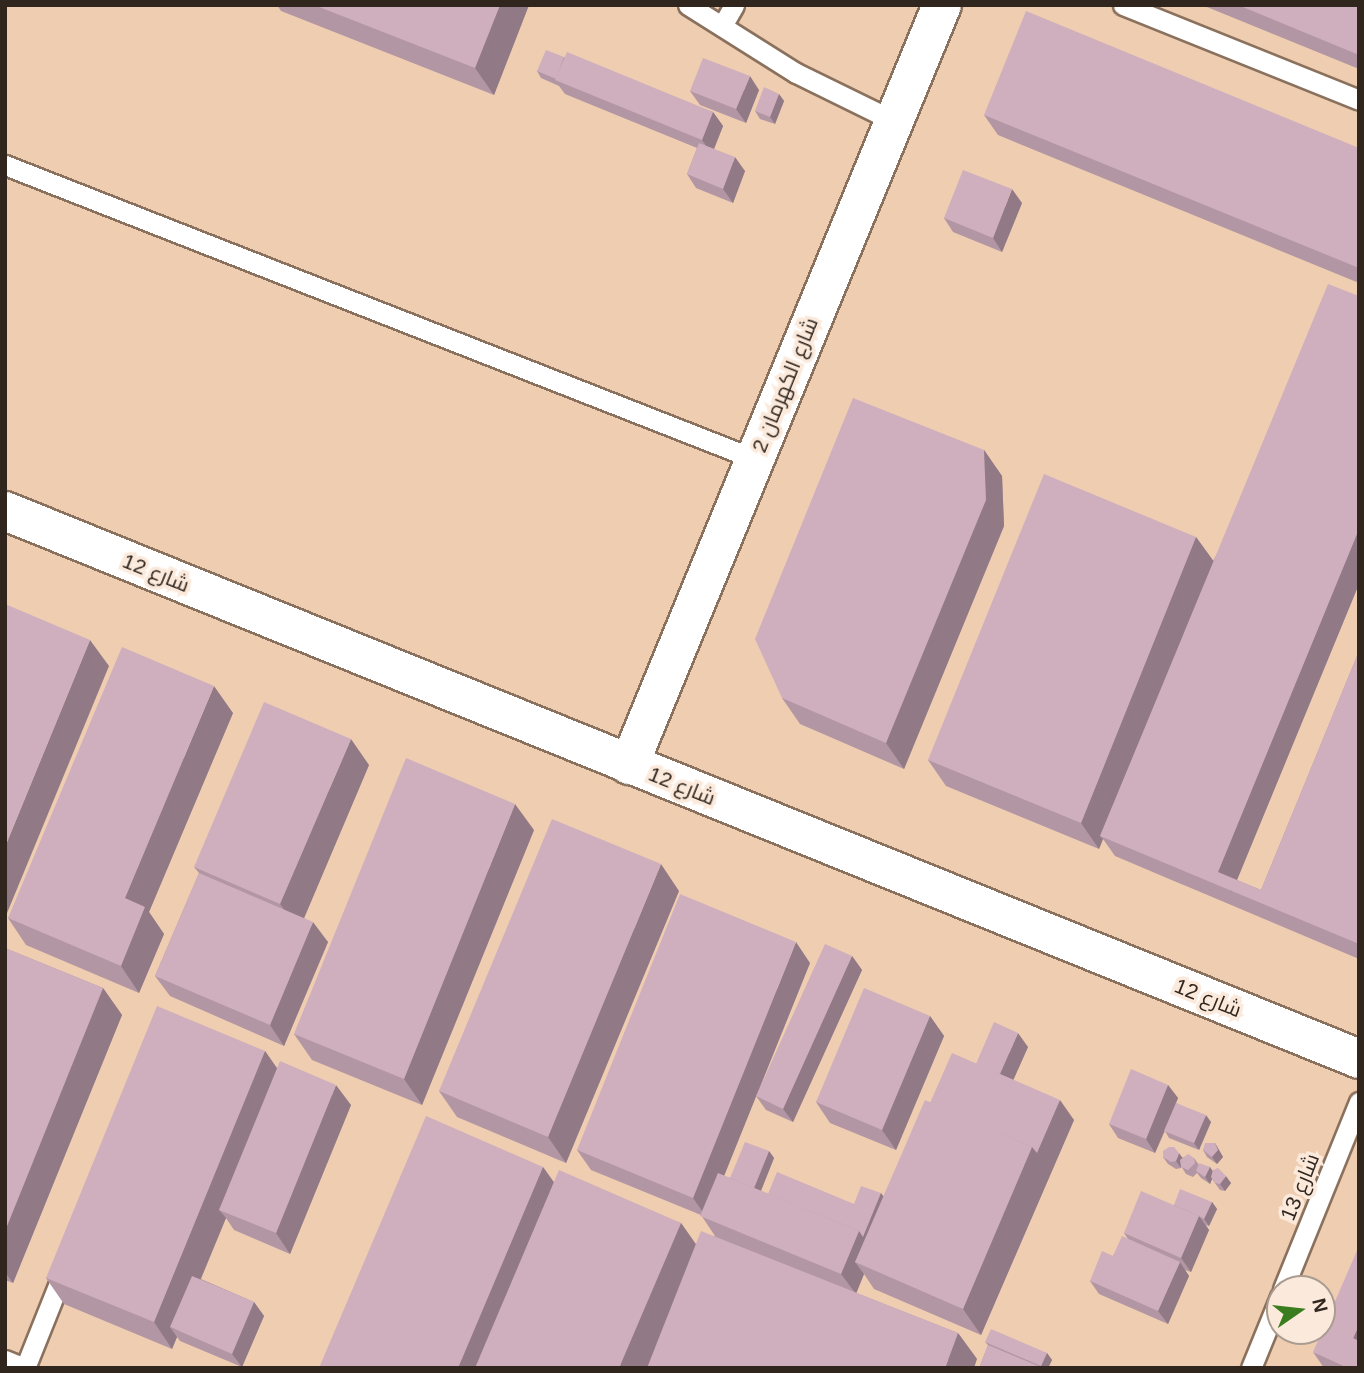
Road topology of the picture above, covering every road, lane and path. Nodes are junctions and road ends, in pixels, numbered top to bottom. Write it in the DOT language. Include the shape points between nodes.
graph roads {
  1 [pos="688,5"];
  2 [pos="734,5"];
  3 [pos="942,5"];
  4 [pos="1123,5"];
  5 [pos="722,26"];
  6 [pos="1359,100"];
  7 [pos="894,121"];
  8 [pos="5,165"];
  9 [pos="755,459"];
  10 [pos="5,512"];
  11 [pos="629,765"];
  12 [pos="1359,1059"];
  13 [pos="1359,1102"];
  14 [pos="72,1250"];
  15 [pos="1289,1275"];
  16 [pos="1266,1331"];
  17 [pos="5,1360"];
  18 [pos="25,1368"];
  19 [pos="1251,1368"];
  1 -- 5 [label="lane"];
  2 -- 5 [label="lane"];
  3 -- 7 [label="street, شارع الكهرمان 2"];
  4 -- 6 [label="lane"];
  5 -- 7 [label="lane" via="796,73"];
  7 -- 9 [label="street, شارع الكهرمان 2"];
  8 -- 9 [label="lane"];
  9 -- 11 [label="street, شارع الكهرمان 2"];
  10 -- 11 [label="street, شارع 12"];
  11 -- 12 [label="street, شارع 12"];
  13 -- 15 [label="lane, شارع 13"];
  14 -- 18 [label="lane"];
  16 -- 19 [label="lane"];
  17 -- 18 [label="lane"];
}
